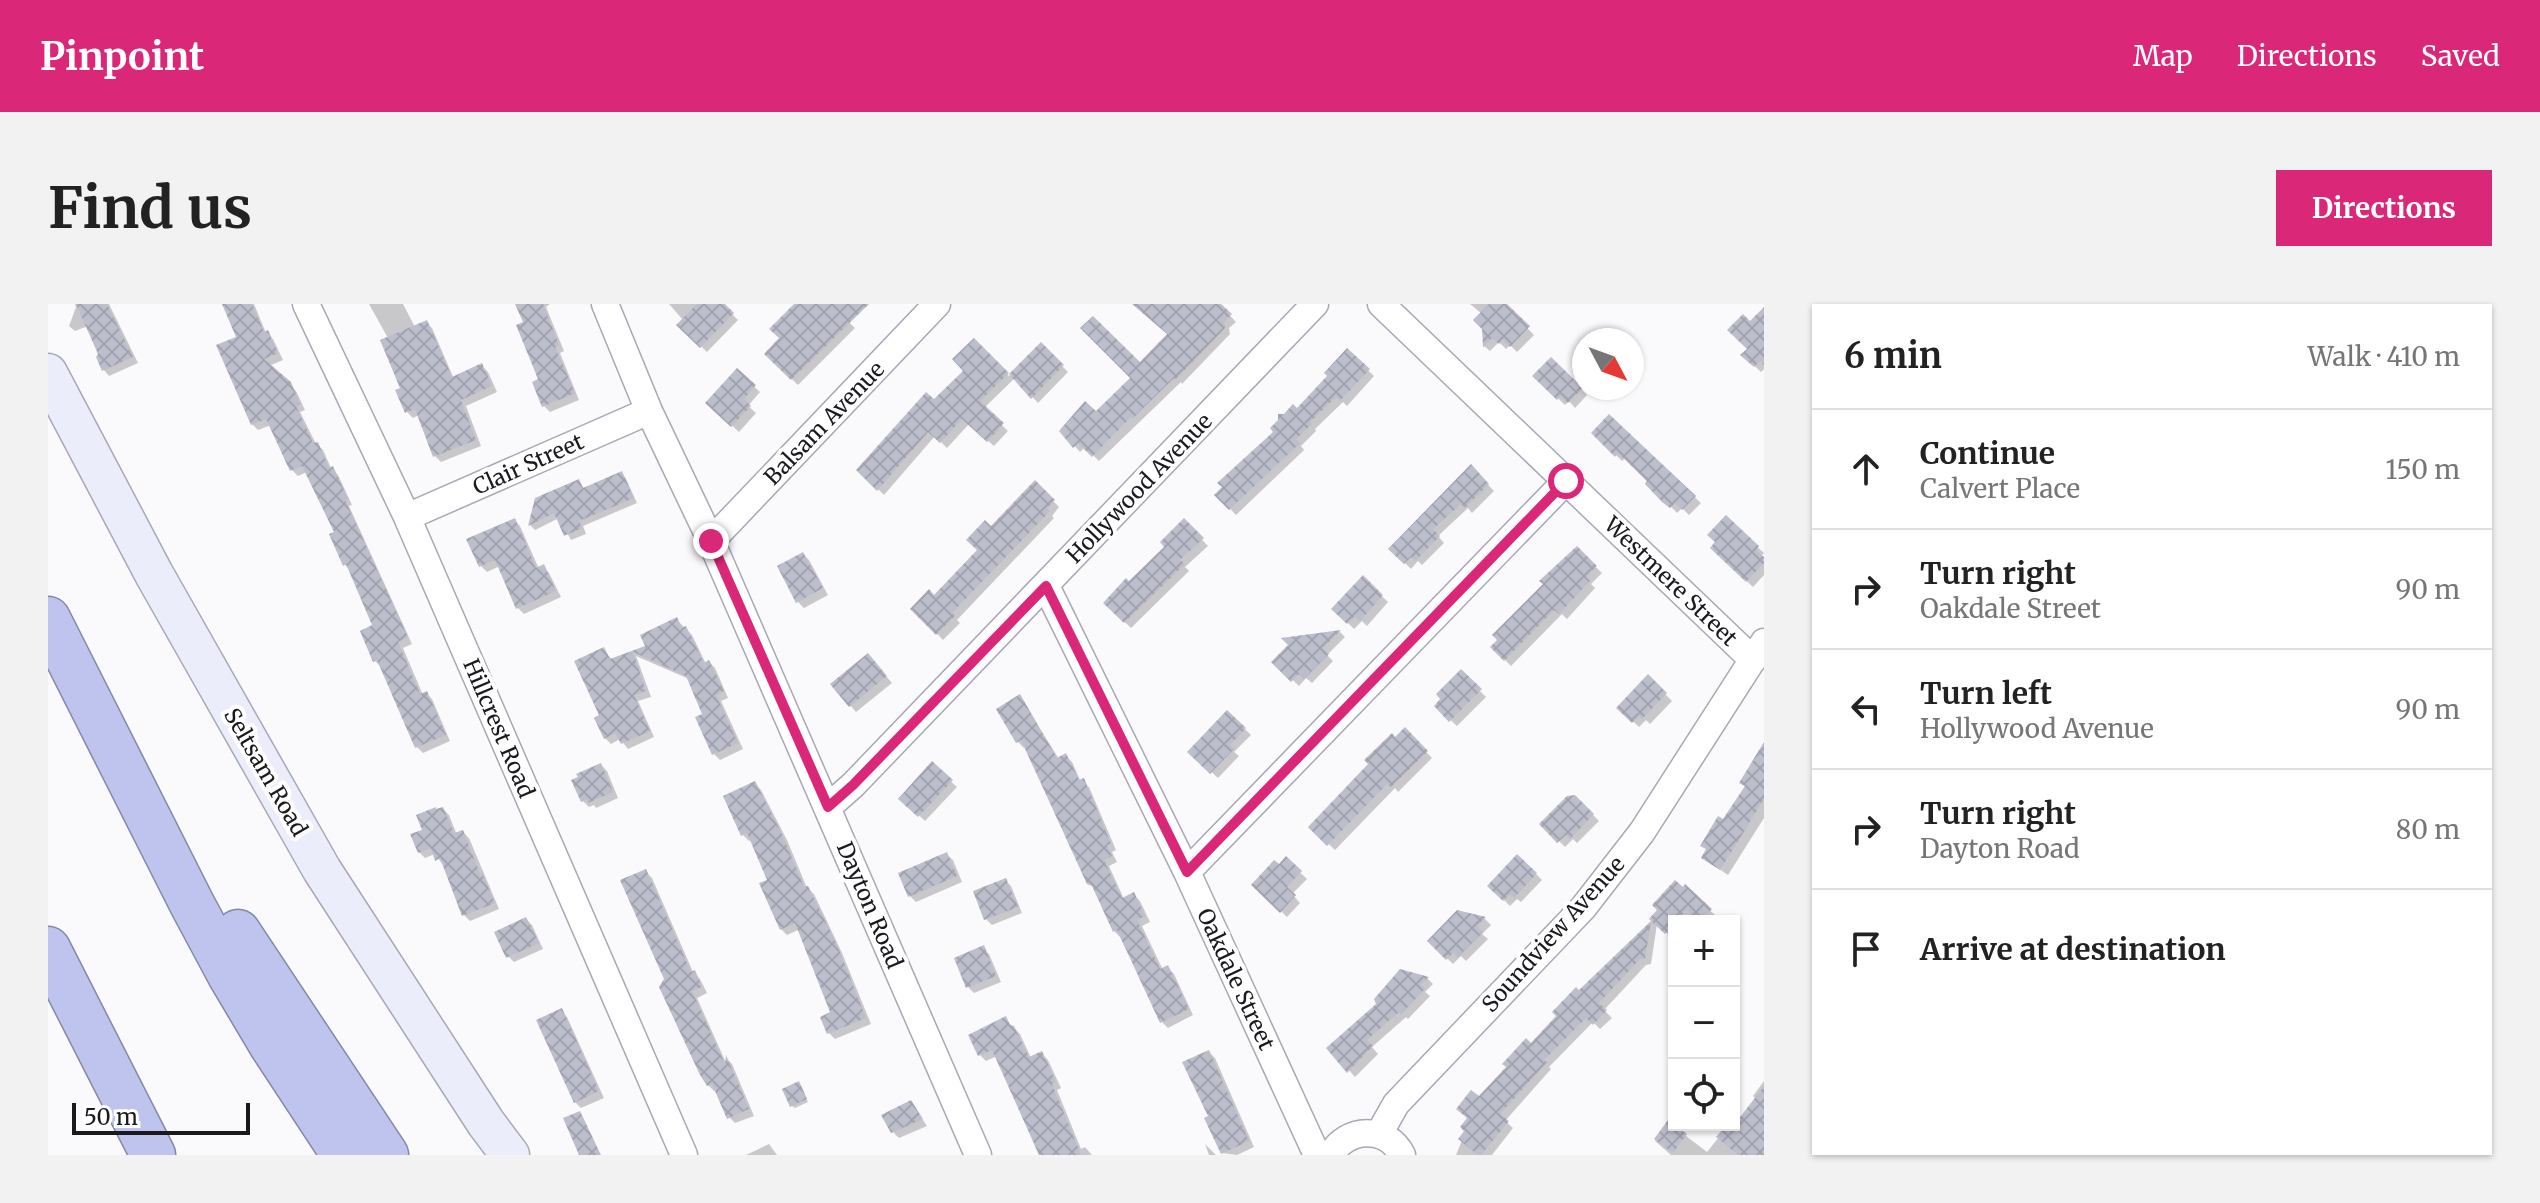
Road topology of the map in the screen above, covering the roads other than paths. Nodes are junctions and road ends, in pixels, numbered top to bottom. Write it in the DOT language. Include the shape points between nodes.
graph roads {
  1 [pos="306,304"];
  2 [pos="605,304"];
  3 [pos="937,304"];
  4 [pos="1315,304"];
  5 [pos="1381,304"];
  6 [pos="48,373"];
  7 [pos="649,411"];
  8 [pos="1566,481"];
  9 [pos="407,517"];
  10 [pos="711,541"];
  11 [pos="1046,586"];
  12 [pos="48,619"];
  13 [pos="1759,651"];
  14 [pos="104,726"];
  15 [pos="828,807"];
  16 [pos="1187,872"];
  17 [pos="48,949"];
  18 [pos="1379,1134"];
  19 [pos="153,1155"];
  20 [pos="344,1155"];
  21 [pos="386,1155"];
  22 [pos="510,1155"];
  23 [pos="684,1155"];
  24 [pos="978,1155"];
  25 [pos="1320,1155"];
  26 [pos="1331,1155"];
  27 [pos="1402,1155"];
  1 -- 9 [label="street, Hillcrest Road"];
  2 -- 7 [label="street, Dayton Road"];
  3 -- 10 [label="street, Balsam Avenue"];
  4 -- 11 [label="street, Hollywood Avenue"];
  5 -- 8 [label="street, Westmere Street"];
  6 -- 22 [label="main road, Seltsam Road" via="154,574 322,870"];
  7 -- 9 [label="street, Clair Street"];
  7 -- 10 [label="street, Dayton Road"];
  8 -- 13 [label="street, Westmere Street"];
  8 -- 16 [label="street"];
  9 -- 23 [label="street, Hillcrest Road"];
  10 -- 15 [label="street, Dayton Road"];
  11 -- 15 [label="street, Hollywood Avenue"];
  11 -- 16 [label="street, Oakdale Street"];
  12 -- 14 [label="highway"];
  13 -- 18 [label="street, Soundview Avenue" via="1634,843 1583,908 1396,1104"];
  14 -- 20 [label="highway" via="230,975"];
  14 -- 21 [label="highway"];
  15 -- 24 [label="street, Dayton Road"];
  16 -- 25 [label="street, Oakdale Street"];
  17 -- 19 [label="highway"];
  18 -- 26 [label="street" via="1355,1134"];
  18 -- 27 [label="street"];
}
